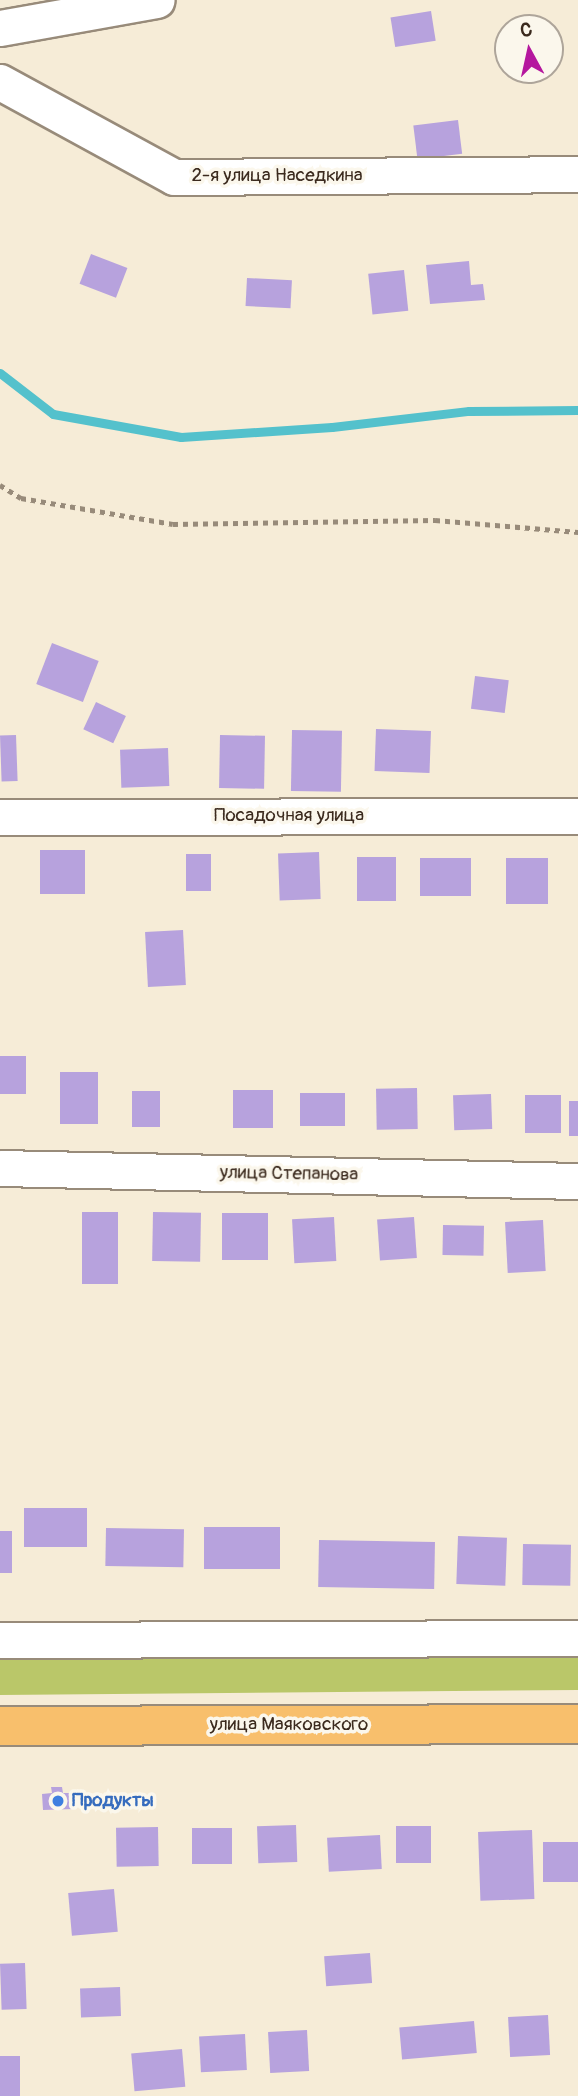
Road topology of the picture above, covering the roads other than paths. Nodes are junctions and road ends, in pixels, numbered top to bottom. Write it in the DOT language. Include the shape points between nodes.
graph roads {
  1 [pos="157,0"];
  2 [pos="0,28"];
  3 [pos="0,82"];
  4 [pos="578,174"];
  5 [pos="578,816"];
  6 [pos="0,817"];
  7 [pos="0,1168"];
  8 [pos="578,1181"];
  9 [pos="578,1638"];
  10 [pos="0,1640"];
  11 [pos="578,1724"];
  12 [pos="0,1726"];
  1 -- 2 [label="street"];
  3 -- 4 [label="street, 2-я улица Наседкина" via="174,177"];
  5 -- 6 [label="street, Посадочная улица"];
  7 -- 8 [label="street, улица Степанова"];
  9 -- 10 [label="street"];
  11 -- 12 [label="main road, улица Маяковского"];
}
